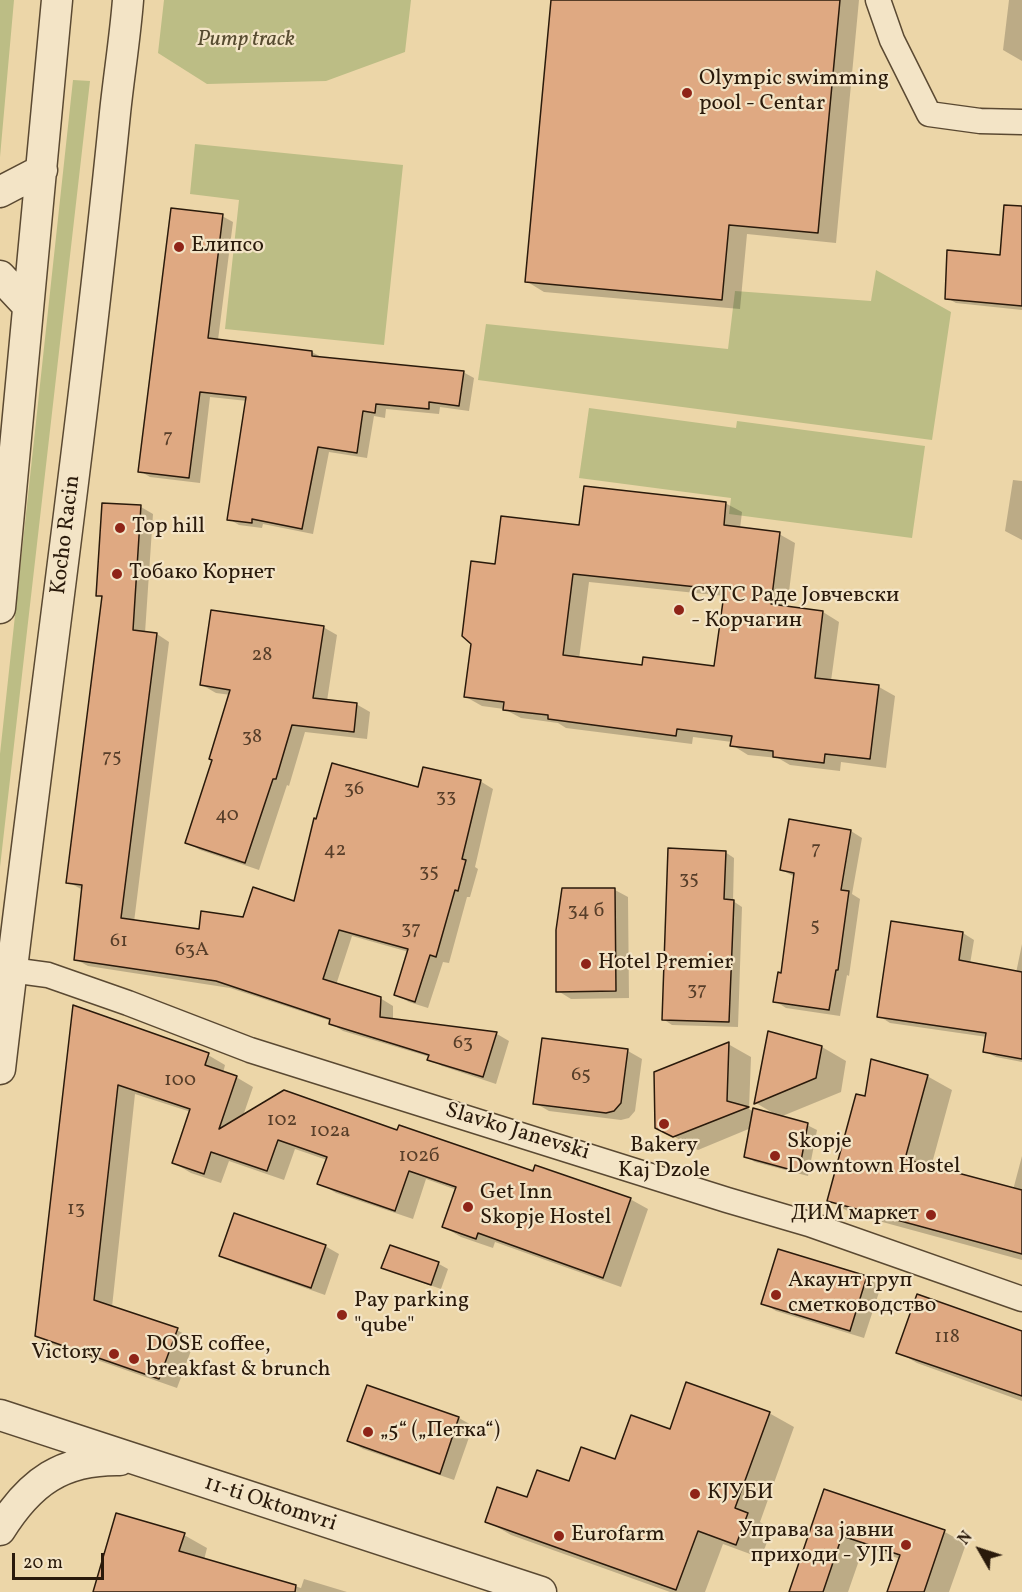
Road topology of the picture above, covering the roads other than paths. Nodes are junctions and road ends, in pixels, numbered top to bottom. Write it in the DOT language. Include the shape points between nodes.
graph roads {
  1 [pos="57,0"];
  2 [pos="128,0"];
  3 [pos="878,0"];
  4 [pos="1022,122"];
  5 [pos="42,170"];
  6 [pos="0,192"];
  7 [pos="0,276"];
  8 [pos="28,306"];
  9 [pos="0,608"];
  10 [pos="11,970"];
  11 [pos="0,1069"];
  12 [pos="1022,1299"];
  13 [pos="0,1415"];
  14 [pos="135,1461"];
  15 [pos="0,1530"];
  16 [pos="541,1592"];
  1 -- 5 [label="street"];
  2 -- 10 [label="street, Kocho Racin" via="97,287"];
  3 -- 4 [label="street" via="892,40 929,114"];
  5 -- 6 [label="street"];
  5 -- 8 [label="street"];
  7 -- 8 [label="street"];
  8 -- 9 [label="street"];
  10 -- 11 [label="street, Kocho Racin"];
  10 -- 12 [label="street, Slavko Janevski" via="48,975 250,1050 808,1224"];
  13 -- 14 [label="street, 11-ti Oktomvri"];
  14 -- 15 [label="street" via="101,1460 72,1465 52,1474 31,1489"];
  14 -- 16 [label="street, 11-ti Oktomvri"];
}
